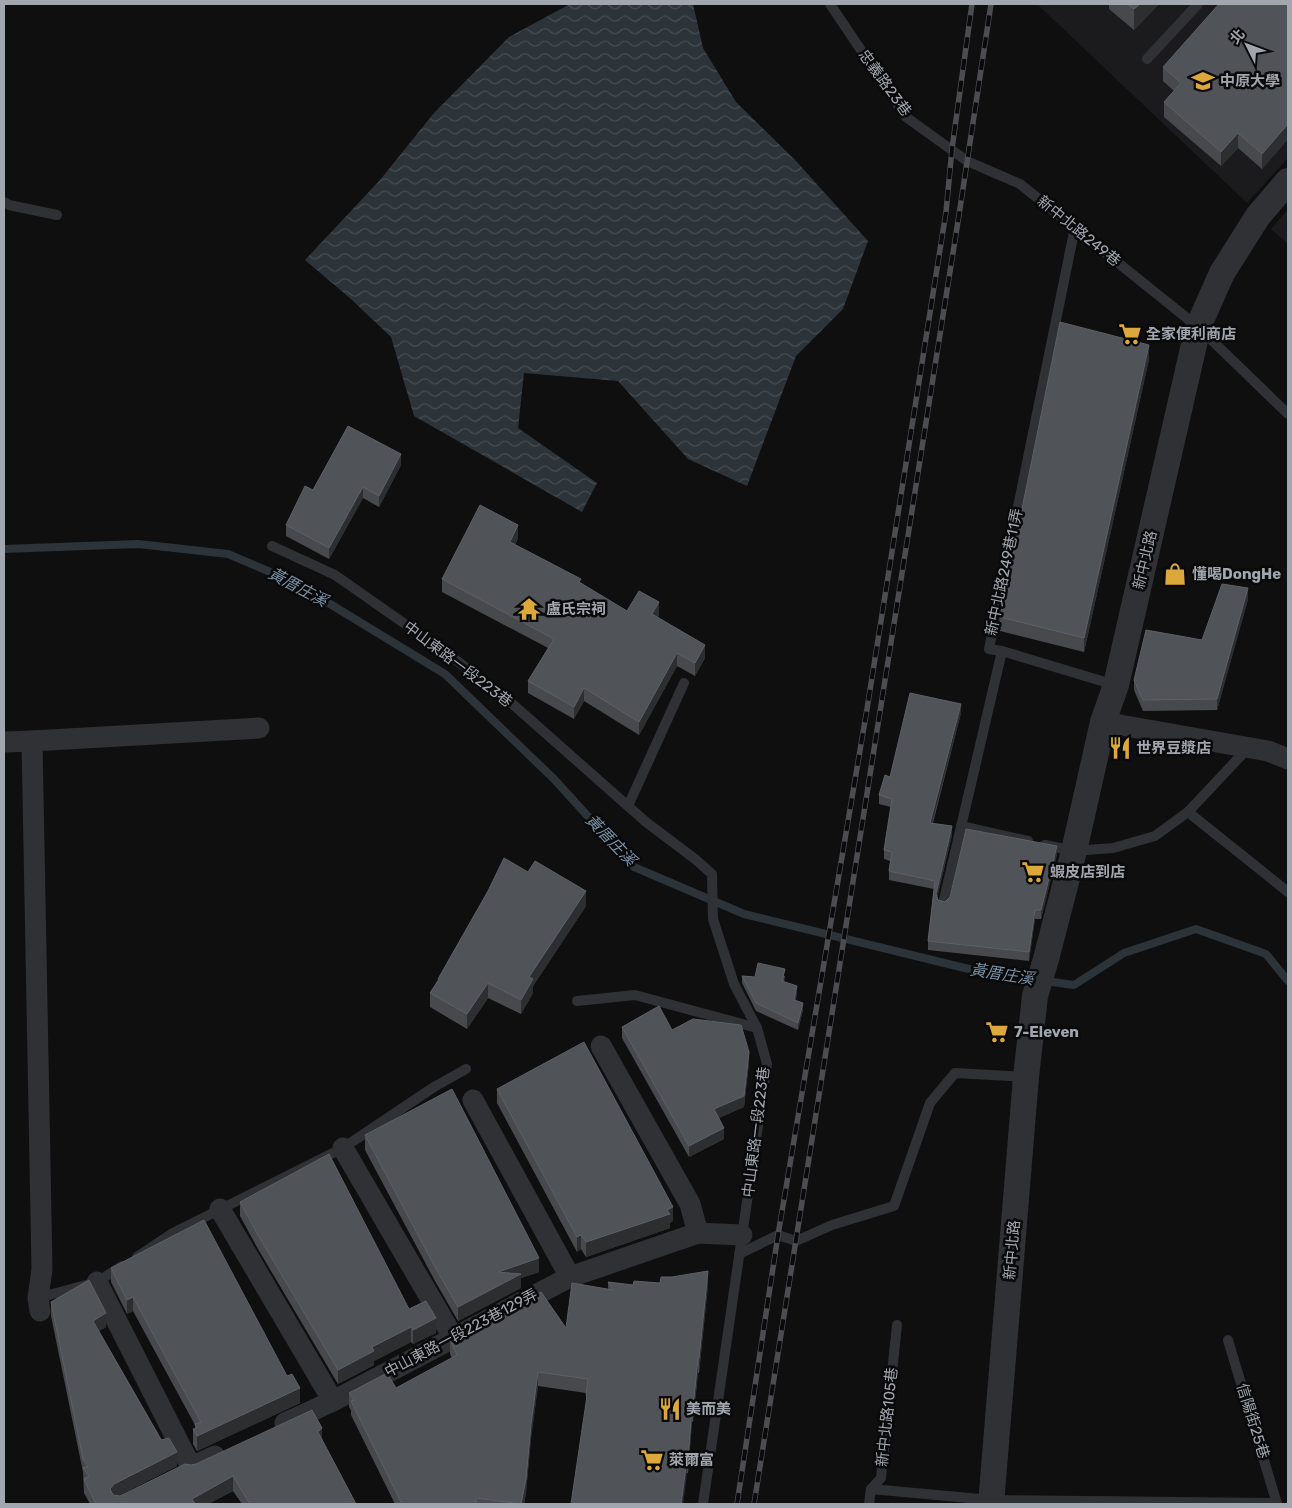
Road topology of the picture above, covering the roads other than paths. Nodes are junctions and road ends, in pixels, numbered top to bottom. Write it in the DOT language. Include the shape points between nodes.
graph roads {
  1 [pos="830,4"];
  2 [pos="1198,4"];
  3 [pos="1147,59"];
  4 [pos="952,149"];
  5 [pos="1288,181"];
  6 [pos="4,202"];
  7 [pos="57,215"];
  8 [pos="1074,227"];
  9 [pos="1198,327"];
  10 [pos="1288,414"];
  11 [pos="272,546"];
  12 [pos="1002,651"];
  13 [pos="684,682"];
  14 [pos="1116,685"];
  15 [pos="1103,722"];
  16 [pos="260,728"];
  17 [pos="32,741"];
  18 [pos="4,742"];
  19 [pos="1249,747"];
  20 [pos="1288,759"];
  21 [pos="628,806"];
  22 [pos="1188,812"];
  23 [pos="961,826"];
  24 [pos="1074,851"];
  25 [pos="1288,892"];
  26 [pos="943,904"];
  27 [pos="577,1001"];
  28 [pos="757,1028"];
  29 [pos="601,1046"];
  30 [pos="466,1069"];
  31 [pos="1026,1077"];
  32 [pos="472,1100"];
  33 [pos="343,1148"];
  34 [pos="220,1210"];
  35 [pos="698,1232"];
  36 [pos="741,1245"];
  37 [pos="570,1277"];
  38 [pos="97,1282"];
  39 [pos="39,1305"];
  40 [pos="896,1325"];
  41 [pos="453,1337"];
  42 [pos="1228,1340"];
  43 [pos="333,1401"];
  44 [pos="270,1430"];
  45 [pos="235,1446"];
  46 [pos="871,1489"];
  47 [pos="991,1502"];
  48 [pos="1277,1503"];
  49 [pos="703,1504"];
  50 [pos="869,1504"];
  1 -- 4 [label="lane, 忠義路23巷" via="906,117"];
  2 -- 3 [label="lane"];
  4 -- 8 [label="lane, 新中北路249巷" via="967,161 1020,184"];
  5 -- 9 [label="street, 新中北路" via="1258,216 1222,273"];
  6 -- 7 [label="lane"];
  8 -- 9 [label="lane, 新中北路249巷"];
  8 -- 12 [label="lane, 新中北路249巷11弄" via="988,649"];
  9 -- 10 [label="lane, 新中北路249巷"];
  9 -- 14 [label="street, 新中北路"];
  11 -- 21 [label="lane, 中山東路一段223巷" via="335,575 452,657 508,700"];
  12 -- 14 [label="lane"];
  12 -- 23 [label="lane, 新中北路249巷11弄"];
  13 -- 21 [label="lane"];
  14 -- 15 [label="street, 新中北路"];
  15 -- 19 [label="street"];
  15 -- 24 [label="street, 新中北路"];
  16 -- 17 [label="street"];
  17 -- 18 [label="street"];
  17 -- 39 [label="street" via="42,1269"];
  19 -- 20 [label="street"];
  19 -- 22 [label="lane"];
  21 -- 28 [label="lane, 中山東路一段223巷" via="712,874 713,919 734,984"];
  22 -- 24 [label="lane" via="1155,836 1113,848"];
  22 -- 25 [label="lane"];
  23 -- 24 [label="lane"];
  23 -- 26 [label="lane, 新中北路249巷11弄"];
  24 -- 31 [label="street, 新中北路" via="1035,996"];
  27 -- 28 [label="lane" via="635,995"];
  28 -- 36 [label="lane, 中山東路一段223巷" via="766,1064"];
  29 -- 35 [label="street" via="690,1204"];
  30 -- 33 [label="lane"];
  31 -- 36 [label="lane" via="955,1073 930,1103 894,1206 832,1225 796,1241 778,1235"];
  31 -- 47 [label="street, 新中北路"];
  32 -- 37 [label="street"];
  33 -- 34 [label="lane"];
  33 -- 41 [label="street"];
  34 -- 38 [label="lane" via="173,1233"];
  34 -- 43 [label="street"];
  35 -- 36 [label="street, 中山東路一段223巷129弄"];
  35 -- 37 [label="street, 中山東路一段223巷129弄"];
  36 -- 49 [label="lane, 中山東路一段223巷"];
  37 -- 41 [label="street, 中山東路一段223巷129弄"];
  38 -- 39 [label="lane"];
  38 -- 45 [label="street" via="187,1469"];
  40 -- 46 [label="lane, 新中北路105巷" via="881,1478"];
  41 -- 43 [label="street, 中山東路一段223巷129弄"];
  42 -- 48 [label="lane, 信陽街25巷"];
  43 -- 44 [label="street, 中山東路一段223巷129弄"];
  46 -- 47 [label="lane"];
  46 -- 50 [label="lane, 新中北路105巷"];
  47 -- 48 [label="lane"];
}
